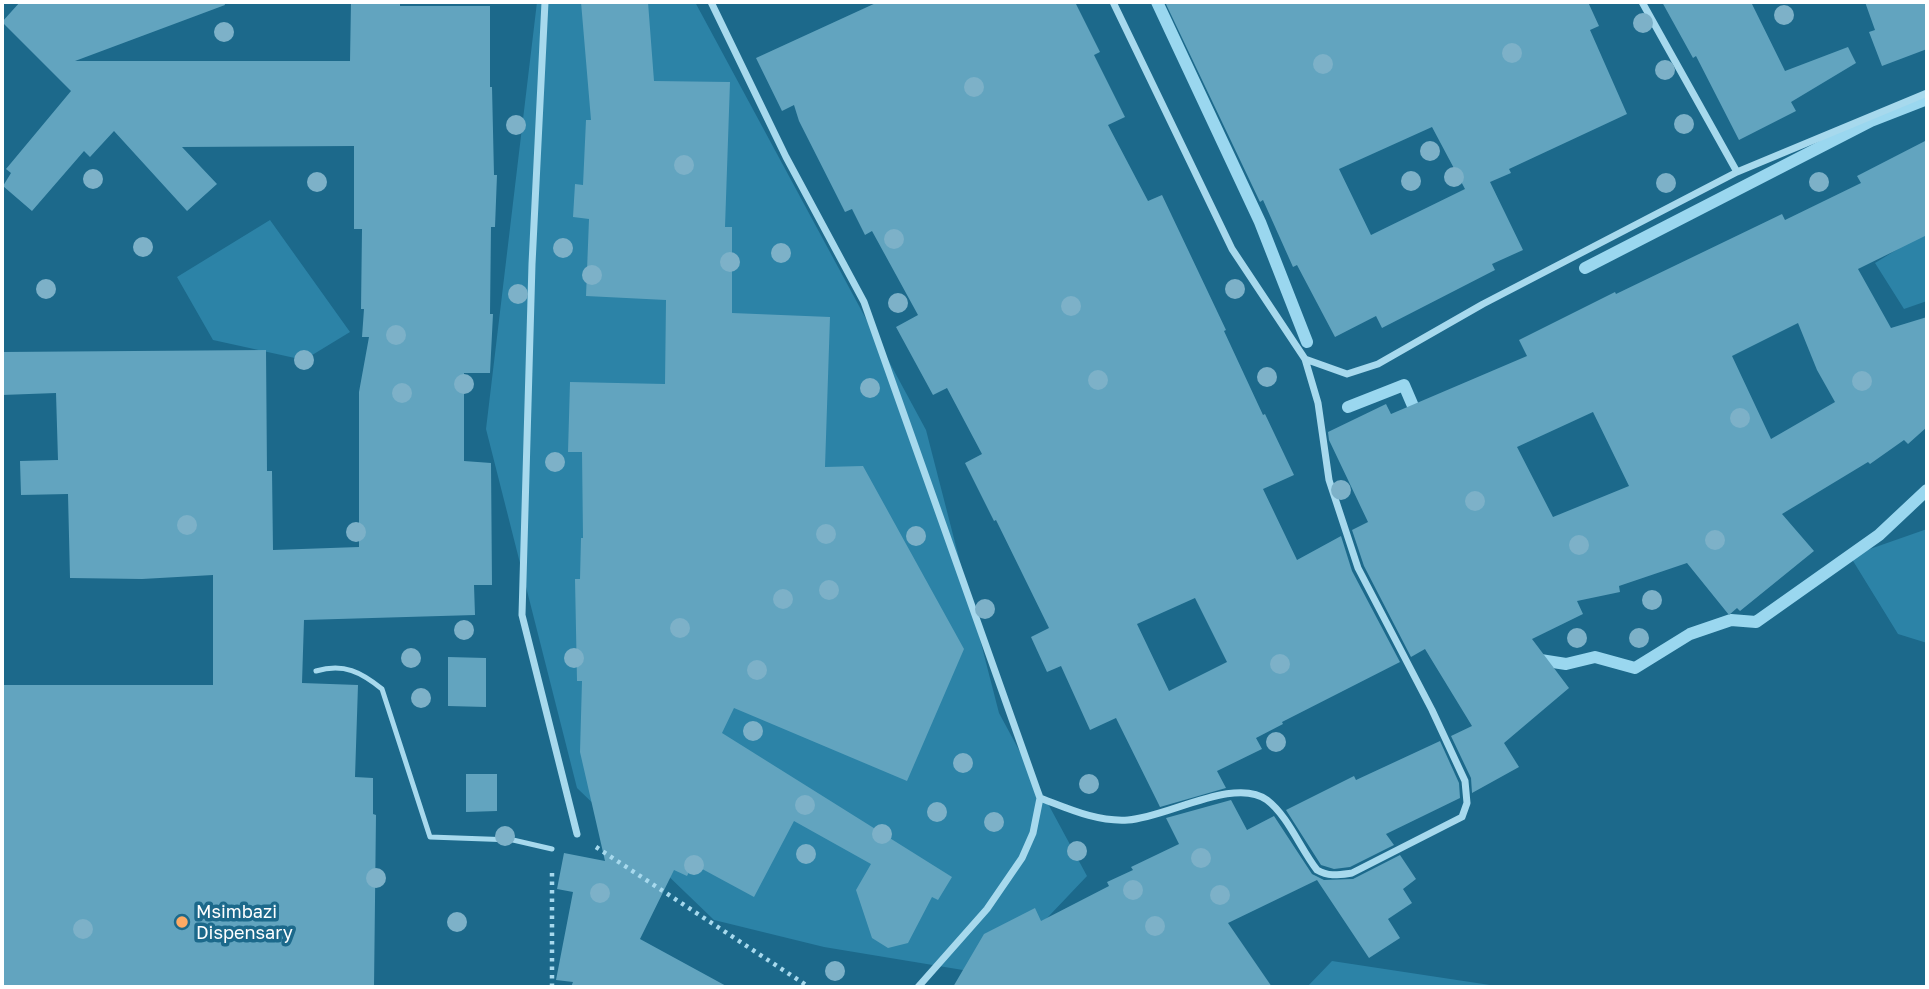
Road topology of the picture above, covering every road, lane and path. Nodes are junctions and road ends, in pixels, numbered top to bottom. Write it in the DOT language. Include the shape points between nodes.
graph roads {
  1 [pos="545,2"];
  2 [pos="711,2"];
  3 [pos="1113,2"];
  4 [pos="1642,2"];
  5 [pos="1927,93"];
  6 [pos="1737,172"];
  7 [pos="1305,359"];
  8 [pos="316,671"];
  9 [pos="1040,798"];
  10 [pos="577,834"];
  11 [pos="552,849"];
  12 [pos="552,987"];
  13 [pos="809,987"];
  14 [pos="918,987"];
  1 -- 10 [label="street" via="522,615"];
  2 -- 9 [label="street" via="786,157 864,302"];
  3 -- 7 [label="street" via="1232,249"];
  4 -- 6 [label="street"];
  5 -- 6 [label="street"];
  6 -- 7 [label="street" via="1378,364 1347,374"];
  7 -- 9 [label="street" via="1318,403 1329,480 1357,568 1465,781 1467,803 1462,817 1352,873 1335,876 1317,870 1277,810 1250,792 1126,820 1102,819"];
  8 -- 11 [label="lane" via="331,667 363,673 382,689 430,836 513,841"];
  9 -- 14 [label="street" via="1022,858 987,909"];
  10 -- 13 [label="path"];
  11 -- 12 [label="path"];
}
